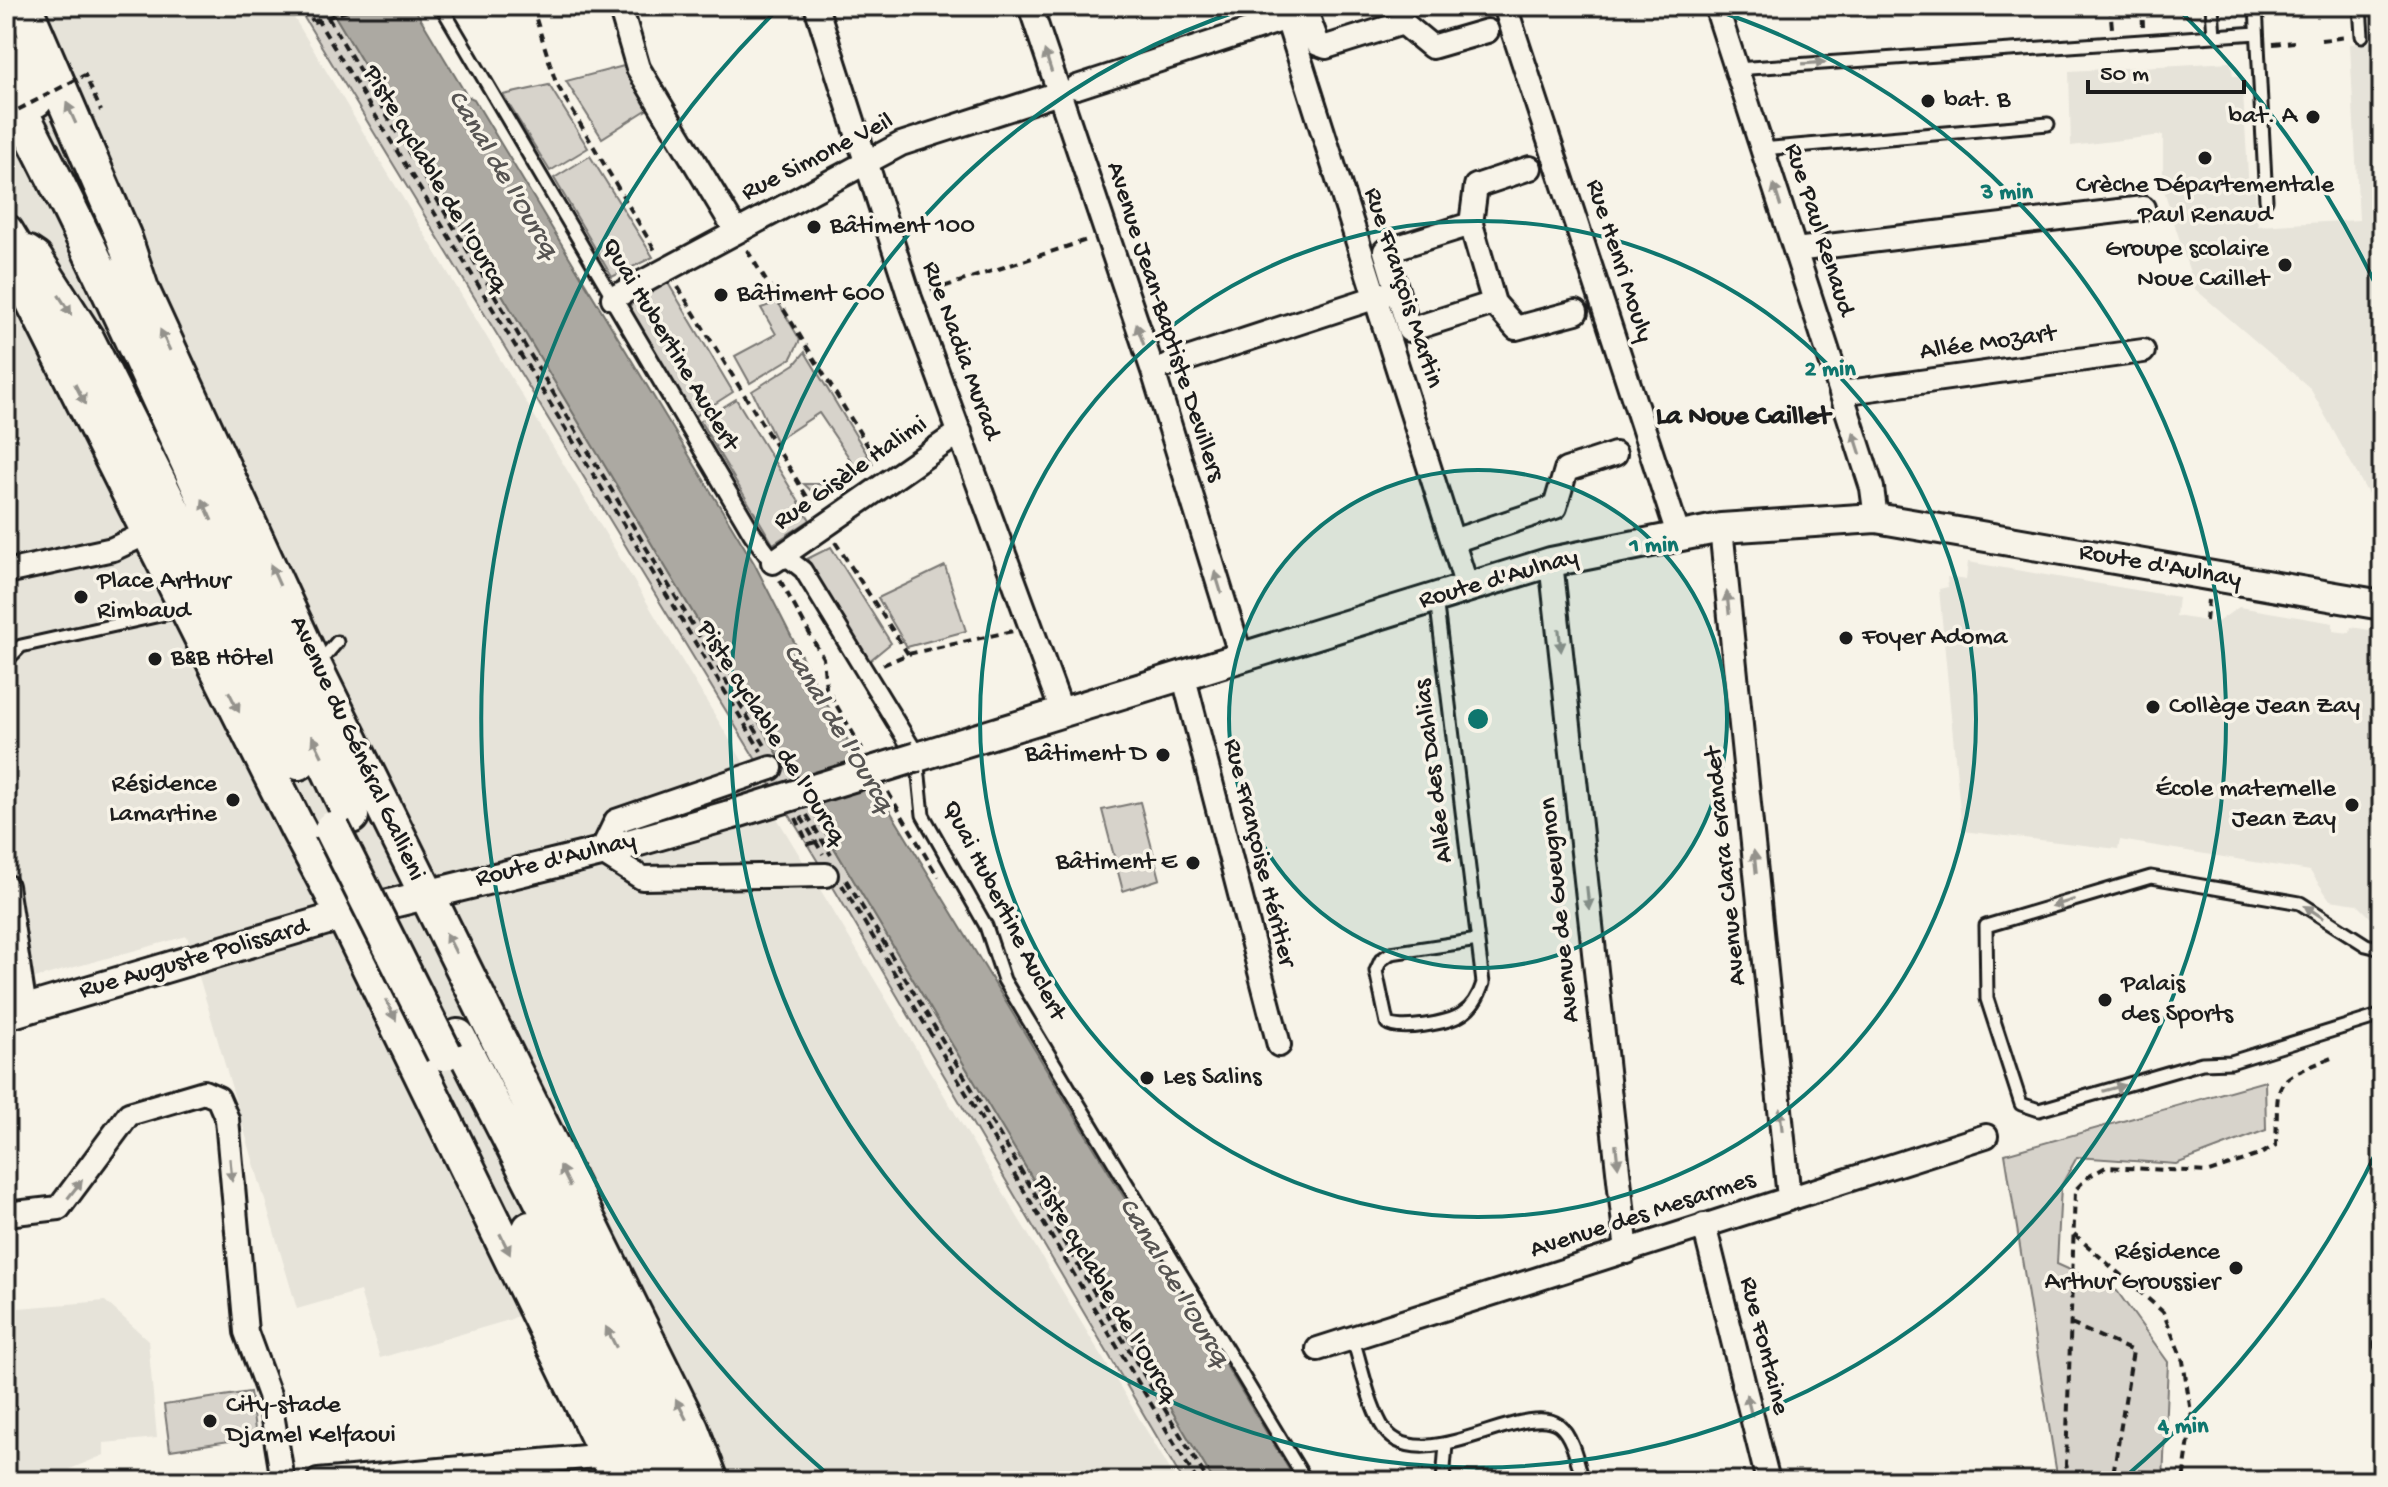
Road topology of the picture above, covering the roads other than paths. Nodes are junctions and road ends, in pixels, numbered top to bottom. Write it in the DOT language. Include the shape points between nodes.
graph roads {
  1 [pos="24,6"];
  2 [pos="441,6"];
  3 [pos="620,6"];
  4 [pos="816,6"];
  5 [pos="1030,6"];
  6 [pos="1505,6"];
  7 [pos="1716,6"];
  8 [pos="2212,6"];
  9 [pos="2256,6"];
  10 [pos="2360,6"];
  11 [pos="1295,11"];
  12 [pos="1405,16"];
  13 [pos="1487,31"];
  14 [pos="2257,33"];
  15 [pos="2214,36"];
  16 [pos="2362,36"];
  17 [pos="6,48"];
  18 [pos="1736,69"];
  19 [pos="6,84"];
  20 [pos="1068,90"];
  21 [pos="2048,124"];
  22 [pos="1762,149"];
  23 [pos="868,161"];
  24 [pos="1530,168"];
  25 [pos="2266,200"];
  26 [pos="2143,208"];
  27 [pos="1471,224"];
  28 [pos="736,231"];
  29 [pos="11,240"];
  30 [pos="1795,250"];
  31 [pos="141,289"];
  32 [pos="1397,290"];
  33 [pos="613,298"];
  34 [pos="1376,298"];
  35 [pos="1494,303"];
  36 [pos="1576,312"];
  37 [pos="2143,351"];
  38 [pos="1169,365"];
  39 [pos="1841,393"];
  40 [pos="960,432"];
  41 [pos="1615,454"];
  42 [pos="1876,518"];
  43 [pos="1721,528"];
  44 [pos="149,532"];
  45 [pos="1678,534"];
  46 [pos="1453,541"];
  47 [pos="773,562"];
  48 [pos="1551,562"];
  49 [pos="6,572"];
  50 [pos="1467,587"];
  51 [pos="1436,597"];
  52 [pos="2382,605"];
  53 [pos="188,609"];
  54 [pos="337,642"];
  55 [pos="1241,657"];
  56 [pos="6,661"];
  57 [pos="315,668"];
  58 [pos="1183,674"];
  59 [pos="1062,712"];
  60 [pos="917,757"];
  61 [pos="771,768"];
  62 [pos="341,822"];
  63 [pos="297,827"];
  64 [pos="601,852"];
  65 [pos="830,871"];
  66 [pos="6,886"];
  67 [pos="425,893"];
  68 [pos="382,905"];
  69 [pos="344,915"];
  70 [pos="1478,940"];
  71 [pos="2382,949"];
  72 [pos="15,1012"];
  73 [pos="2382,1015"];
  74 [pos="451,1045"];
  75 [pos="1279,1045"];
  76 [pos="1986,1136"];
  77 [pos="1789,1198"];
  78 [pos="6,1214"];
  79 [pos="1704,1225"];
  80 [pos="1627,1252"];
  81 [pos="1352,1336"];
  82 [pos="1318,1349"];
  83 [pos="1446,1444"];
  84 [pos="614,1468"];
  85 [pos="283,1481"];
  86 [pos="318,1481"];
  87 [pos="655,1481"];
  88 [pos="685,1481"];
  89 [pos="711,1481"];
  90 [pos="1306,1481"];
  91 [pos="1443,1481"];
  92 [pos="1583,1481"];
  93 [pos="1768,1481"];
  31 -- 1 [label="main road, Avenue du Général Gallieni, one-way"];
  2 -- 33 [label="lane, Quai Hubertine Auclert"];
  3 -- 28 [label="street" via="638,68"];
  4 -- 23 [label="street, Rue Nadia Murad"];
  20 -- 5 [label="street, Avenue Jean-Baptiste Devillers, one-way"];
  6 -- 45 [label="street, Rue Henri Mouly"];
  7 -- 18 [label="street, Rue Paul Renaud"];
  8 -- 15 [label="lane"];
  9 -- 14 [label="lane"];
  10 -- 16 [label="lane"];
  11 -- 12 [label="street" via="1318,44 1326,47 1396,24"];
  11 -- 20 [label="street, Rue Simone Veil"];
  11 -- 34 [label="street, Rue François Martin"];
  12 -- 13 [label="street" via="1432,47"];
  14 -- 15 [label="lane"];
  14 -- 25 [label="lane"];
  18 -- 15 [label="lane, one-way"];
  17 -- 31 [label="main road"];
  18 -- 22 [label="street, Rue Paul Renaud"];
  62 -- 19 [label="main road, one-way" via="79,222"];
  20 -- 23 [label="street, Rue Simone Veil" via="901,144"];
  55 -- 20 [label="street, Avenue Jean-Baptiste Devillers, one-way" via="1106,234"];
  21 -- 22 [label="lane"];
  30 -- 22 [label="street, Rue Paul Renaud, one-way"];
  23 -- 28 [label="street, Rue Simone Veil"];
  23 -- 40 [label="street, Rue Nadia Murad" via="910,298"];
  24 -- 27 [label="street" via="1476,186"];
  26 -- 30 [label="street"];
  27 -- 32 [label="street" via="1385,251"];
  27 -- 35 [label="street"];
  28 -- 33 [label="street, Rue Simone Veil"];
  29 -- 44 [label="main road, one-way" via="17,269"];
  29 -- 62 [label="main road, one-way" via="35,259 87,340"];
  30 -- 39 [label="street, Rue Paul Renaud"];
  57 -- 31 [label="main road, Avenue du Général Gallieni, one-way"];
  32 -- 34 [label="street"];
  32 -- 35 [label="street" via="1409,330"];
  33 -- 47 [label="street, Quai Hubertine Auclert"];
  34 -- 38 [label="street"];
  34 -- 46 [label="street, Rue François Martin"];
  35 -- 36 [label="street" via="1516,328"];
  37 -- 39 [label="street, Allée Mozart"];
  42 -- 39 [label="street, Rue Paul Renaud, one-way" via="1872,488"];
  40 -- 47 [label="street, Rue Gisèle Halimi"];
  40 -- 59 [label="street, Rue Nadia Murad"];
  41 -- 46 [label="street" via="1566,470 1555,507"];
  42 -- 43 [label="street, Route d'Aulnay"];
  42 -- 52 [label="street, Route d'Aulnay"];
  43 -- 45 [label="street, Route d'Aulnay"];
  77 -- 43 [label="street, Avenue Clara Grandet, one-way"];
  44 -- 49 [label="street" via="113,549"];
  44 -- 53 [label="main road"];
  45 -- 48 [label="street, Route d'Aulnay"];
  46 -- 50 [label="street, Rue François Martin"];
  47 -- 60 [label="street, Quai Hubertine Auclert" via="789,559 803,570"];
  48 -- 50 [label="street, Route d'Aulnay"];
  48 -- 80 [label="street, Avenue de Gueugnon, one-way"];
  50 -- 51 [label="street, Route d'Aulnay"];
  51 -- 55 [label="street, Route d'Aulnay"];
  51 -- 70 [label="lane, Allée des Dahlias"];
  53 -- 56 [label="lane" via="21,646"];
  53 -- 63 [label="main road, one-way"];
  54 -- 57 [label="lane"];
  55 -- 58 [label="street, Route d'Aulnay"];
  57 -- 67 [label="main road, Avenue du Général Gallieni"];
  58 -- 59 [label="street, Route d'Aulnay"];
  58 -- 75 [label="street, Rue Françoise Héritier"];
  59 -- 60 [label="street, Route d'Aulnay"];
  60 -- 64 [label="street, Route d'Aulnay, bridge"];
  60 -- 90 [label="lane, Quai Hubertine Auclert" via="923,815 986,926 1004,980"];
  61 -- 64 [label="street" via="616,821"];
  62 -- 74 [label="main road"];
  63 -- 68 [label="street" via="318,844 333,870"];
  63 -- 69 [label="main road"];
  64 -- 65 [label="street" via="642,878"];
  64 -- 67 [label="street, Route d'Aulnay"];
  66 -- 72 [label="street"];
  67 -- 68 [label="street, Route d'Aulnay"];
  89 -- 67 [label="main road, Avenue du Général Gallieni, one-way" via="691,1429"];
  68 -- 69 [label="street, Rue Auguste Polissard"];
  69 -- 72 [label="street, Rue Auguste Polissard"];
  69 -- 84 [label="main road, one-way"];
  70 -- 70 [label="lane, Allée des Dahlias" via="1384,957 1376,971 1387,1023 1398,1028 1450,1020 1465,1012 1483,983"];
  71 -- 73 [label="lane, one-way" via="2366,945 2300,903 2151,877 1986,926 1987,999 2021,1104 2039,1110 2202,1063 2231,1062"];
  74 -- 87 [label="main road"];
  88 -- 74 [label="main road, one-way"];
  76 -- 77 [label="street, Avenue des Mesarmes"];
  77 -- 79 [label="street, Avenue des Mesarmes"];
  78 -- 85 [label="street, one-way" via="59,1208 129,1114 204,1092 218,1098 227,1119 246,1332 269,1395"];
  79 -- 80 [label="street, Avenue des Mesarmes"];
  93 -- 79 [label="street, Rue Fontaine, one-way"];
  80 -- 81 [label="street, Avenue des Mesarmes"];
  81 -- 82 [label="street, Avenue des Mesarmes"];
  81 -- 83 [label="lane" via="1382,1426 1405,1445"];
  83 -- 91 [label="lane"];
  83 -- 92 [label="lane" via="1540,1418 1560,1425"];
  84 -- 86 [label="street"];
}
